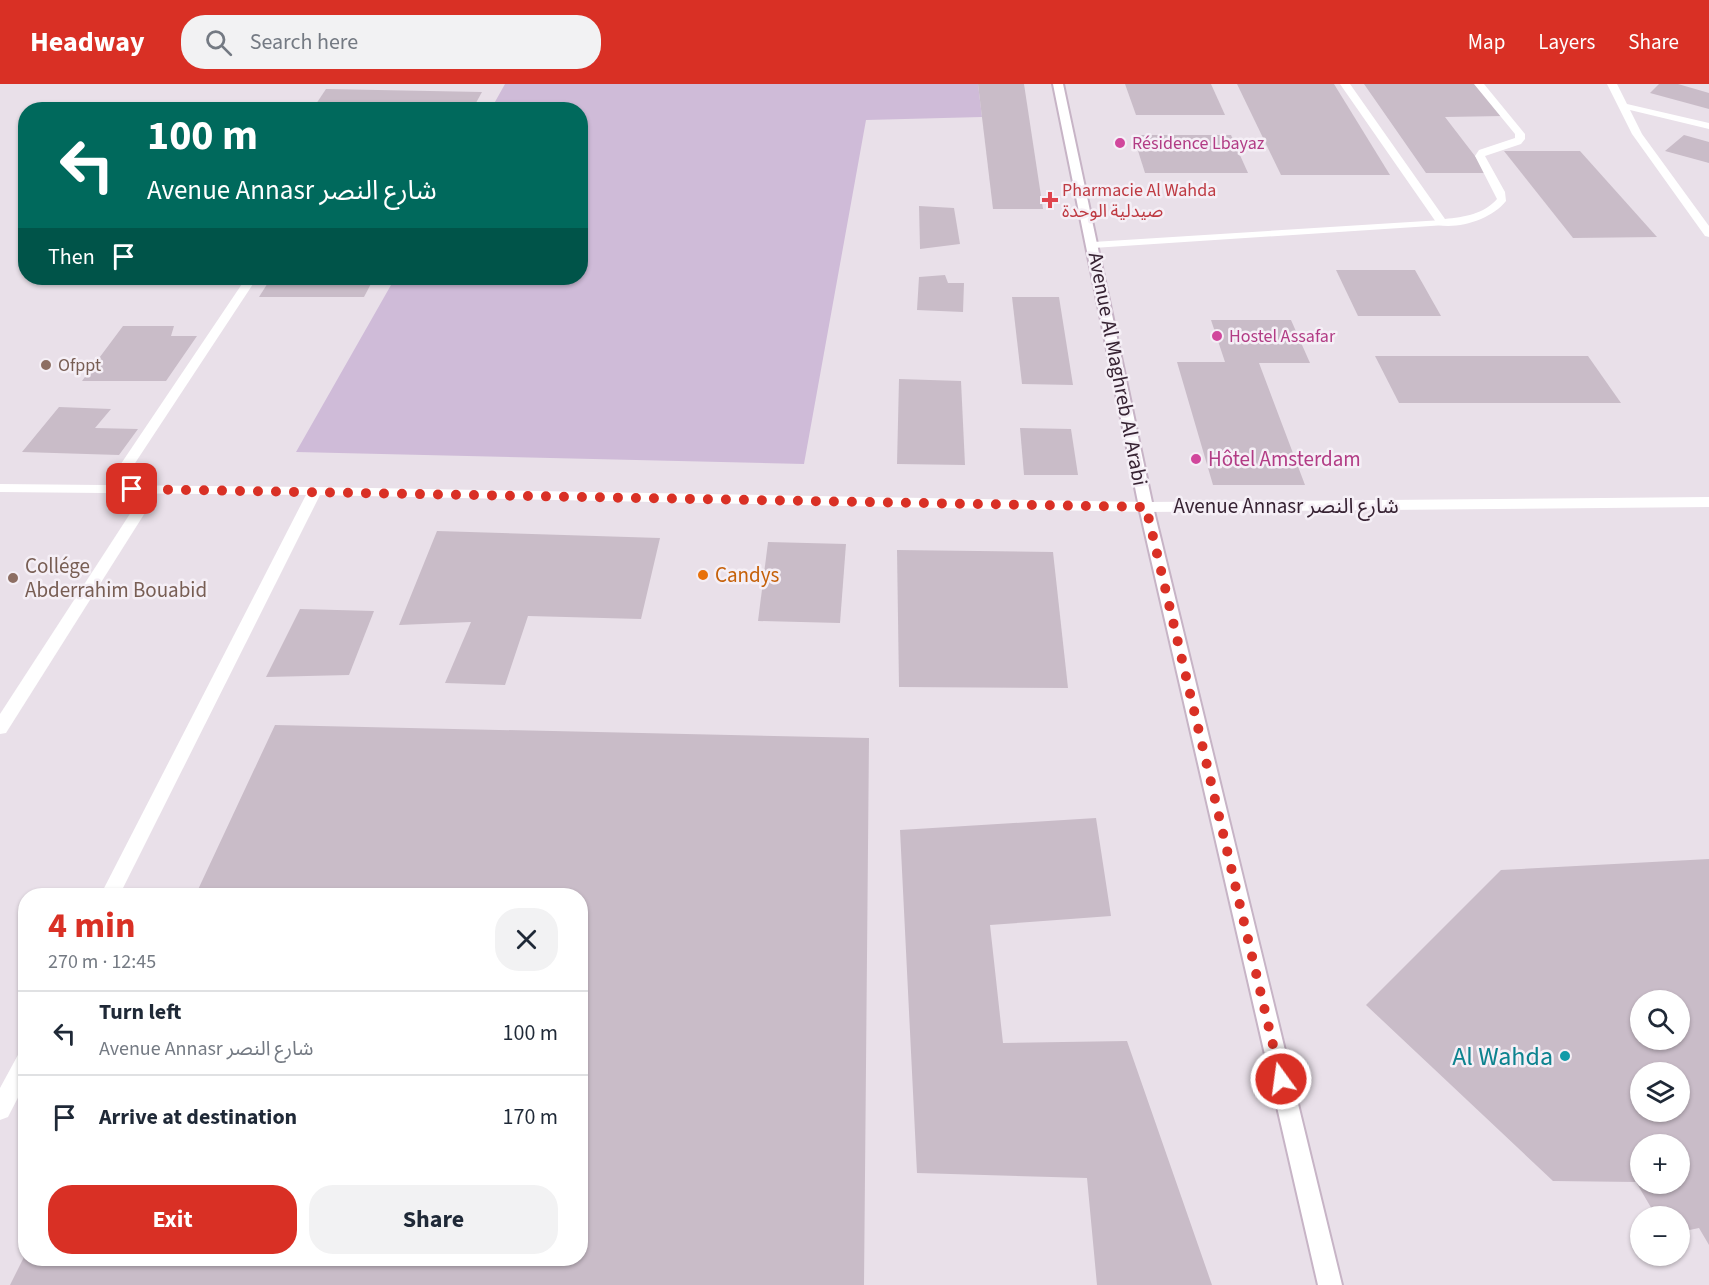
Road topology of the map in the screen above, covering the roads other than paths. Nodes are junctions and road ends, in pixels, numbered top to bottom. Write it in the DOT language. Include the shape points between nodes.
graph roads {
  1 [pos="1058,84"];
  2 [pos="1345,84"];
  3 [pos="1479,84"];
  4 [pos="1612,84"];
  5 [pos="1623,106"];
  6 [pos="1709,126"];
  7 [pos="1442,223"];
  8 [pos="1709,234"];
  9 [pos="1093,245"];
  10 [pos="246,285"];
  11 [pos="0,488"];
  12 [pos="111,489"];
  13 [pos="153,489"];
  14 [pos="315,491"];
  15 [pos="1709,502"];
  16 [pos="1146,507"];
  17 [pos="0,728"];
  18 [pos="113,888"];
  19 [pos="18,1075"];
  20 [pos="0,1110"];
  21 [pos="1330,1285"];
  1 -- 9 [label="street, Avenue Al Maghreb Al Arabi"];
  2 -- 7 [label="street"];
  3 -- 7 [label="street" via="1520,139 1480,156 1500,192 1502,199 1498,204 1467,221"];
  4 -- 5 [label="street"];
  5 -- 6 [label="street"];
  5 -- 8 [label="street" via="1637,134"];
  7 -- 9 [label="street"];
  9 -- 16 [label="street, Avenue Al Maghreb Al Arabi"];
  10 -- 12 [label="street"];
  11 -- 12 [label="street, Avenue Annasr شارع النصر"];
  12 -- 13 [label="street, Avenue Annasr شارع النصر"];
  13 -- 14 [label="street, Avenue Annasr شارع النصر"];
  13 -- 17 [label="street"];
  14 -- 16 [label="street, Avenue Annasr شارع النصر"];
  14 -- 18 [label="street"];
  15 -- 16 [label="street, Avenue Annasr شارع النصر"];
  16 -- 21 [label="street, Avenue Al Maghreb Al Arabi"];
  19 -- 20 [label="street"];
}
